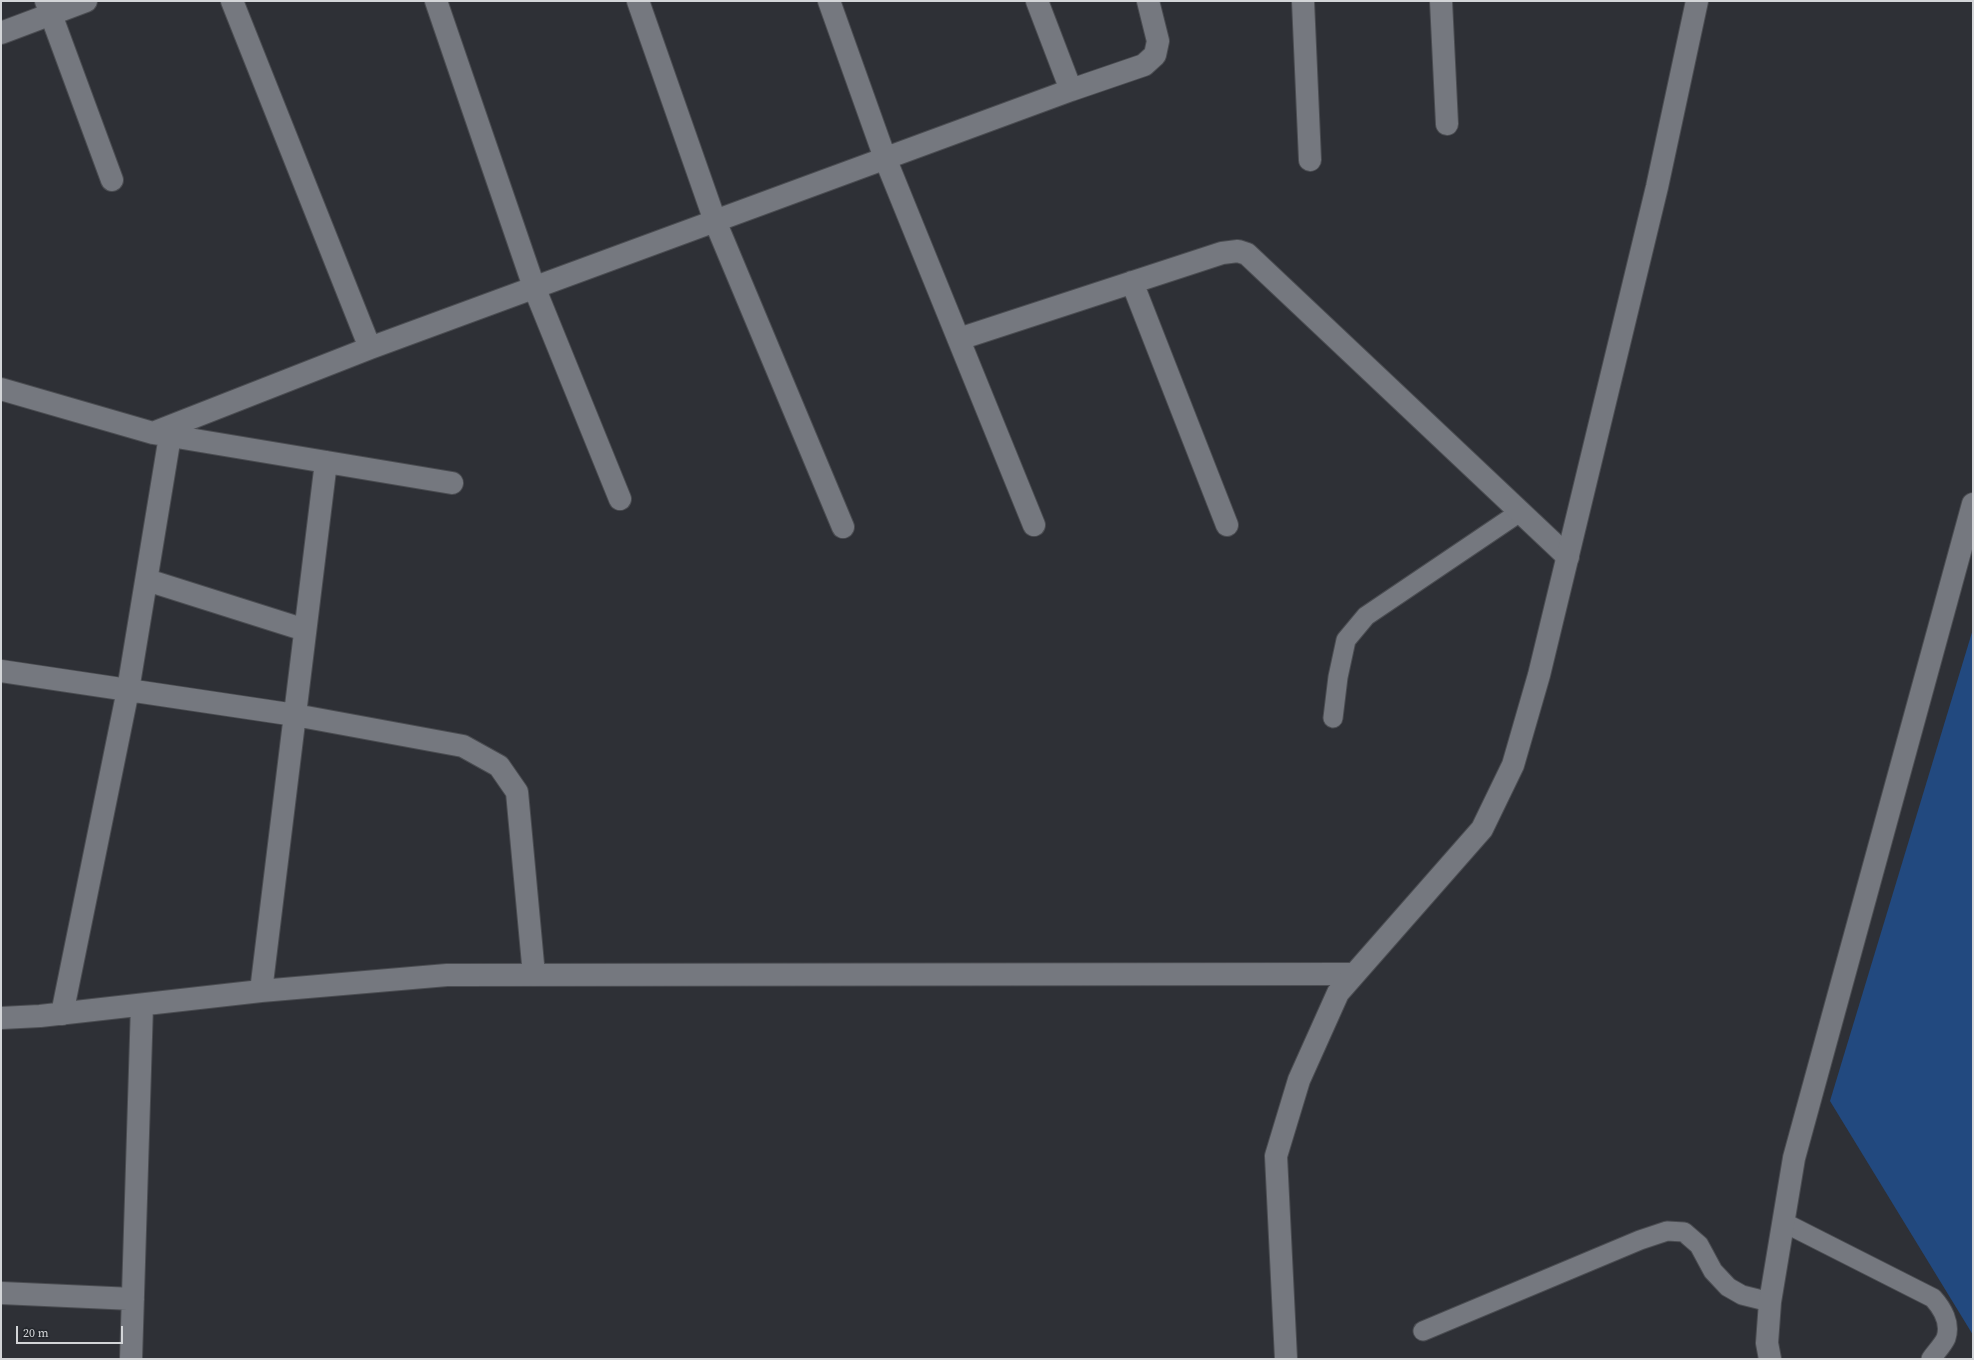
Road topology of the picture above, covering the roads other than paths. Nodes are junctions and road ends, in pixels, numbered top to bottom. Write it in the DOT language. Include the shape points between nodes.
graph roads {
  1 [pos="86,1"];
  2 [pos="232,1"];
  3 [pos="436,1"];
  4 [pos="638,1"];
  5 [pos="829,1"];
  6 [pos="1037,1"];
  7 [pos="1148,1"];
  8 [pos="1303,1"];
  9 [pos="1441,1"];
  10 [pos="1697,1"];
  11 [pos="48,8"];
  12 [pos="1,33"];
  13 [pos="1071,90"];
  14 [pos="1447,124"];
  15 [pos="885,158"];
  16 [pos="1310,160"];
  17 [pos="112,180"];
  18 [pos="715,221"];
  19 [pos="1132,282"];
  20 [pos="534,288"];
  21 [pos="959,339"];
  22 [pos="370,348"];
  23 [pos="1,390"];
  24 [pos="162,434"];
  25 [pos="326,462"];
  26 [pos="452,483"];
  27 [pos="620,499"];
  28 [pos="1973,504"];
  29 [pos="1520,512"];
  30 [pos="1034,525"];
  31 [pos="1227,525"];
  32 [pos="843,527"];
  33 [pos="1568,557"];
  34 [pos="147,580"];
  35 [pos="305,630"];
  36 [pos="1,671"];
  37 [pos="128,690"];
  38 [pos="295,715"];
  39 [pos="1333,718"];
  40 [pos="1354,974"];
  41 [pos="534,975"];
  42 [pos="261,991"];
  43 [pos="142,1004"];
  44 [pos="62,1014"];
  45 [pos="1,1018"];
  46 [pos="1783,1222"];
  47 [pos="1,1293"];
  48 [pos="133,1299"];
  49 [pos="1770,1302"];
  50 [pos="1423,1331"];
  51 [pos="132,1359"];
  52 [pos="1286,1359"];
  53 [pos="1770,1359"];
  54 [pos="1931,1359"];
  1 -- 11 [label="street"];
  2 -- 22 [label="street"];
  3 -- 20 [label="street"];
  4 -- 18 [label="street"];
  5 -- 15 [label="street"];
  6 -- 13 [label="street"];
  7 -- 13 [label="street" via="1158,41 1155,55 1144,65"];
  8 -- 16 [label="street"];
  9 -- 14 [label="street"];
  10 -- 33 [label="street" via="1657,187"];
  11 -- 12 [label="street"];
  11 -- 17 [label="street"];
  13 -- 15 [label="street"];
  15 -- 18 [label="street"];
  15 -- 21 [label="street"];
  18 -- 20 [label="street"];
  18 -- 32 [label="street"];
  19 -- 21 [label="street"];
  19 -- 29 [label="street" via="1222,253 1238,251 1247,254"];
  19 -- 31 [label="street"];
  20 -- 22 [label="street"];
  20 -- 27 [label="street"];
  21 -- 30 [label="street"];
  22 -- 24 [label="street"];
  23 -- 24 [label="street"];
  24 -- 25 [label="street"];
  24 -- 34 [label="street"];
  25 -- 26 [label="street"];
  25 -- 35 [label="street"];
  28 -- 46 [label="street" via="1794,1158"];
  29 -- 33 [label="street"];
  29 -- 39 [label="lane" via="1366,616 1346,640"];
  33 -- 40 [label="street" via="1539,675 1513,765 1482,829"];
  34 -- 35 [label="street"];
  34 -- 37 [label="street"];
  35 -- 38 [label="street"];
  36 -- 37 [label="street"];
  37 -- 38 [label="street"];
  37 -- 44 [label="street"];
  38 -- 41 [label="street" via="463,746 499,766 517,792"];
  38 -- 42 [label="street"];
  40 -- 41 [label="street"];
  40 -- 52 [label="street" via="1338,993 1299,1080 1276,1156"];
  41 -- 42 [label="street" via="446,975"];
  42 -- 43 [label="street"];
  43 -- 44 [label="street"];
  43 -- 48 [label="street"];
  44 -- 45 [label="street"];
  46 -- 49 [label="street"];
  46 -- 54 [label="lane" via="1933,1298 1942,1308 1947,1324 1946,1338"];
  47 -- 48 [label="street"];
  48 -- 51 [label="street"];
  49 -- 50 [label="lane" via="1742,1295 1728,1287 1713,1271 1699,1245 1684,1232 1667,1231"];
  49 -- 53 [label="street" via="1767,1343"];
}
